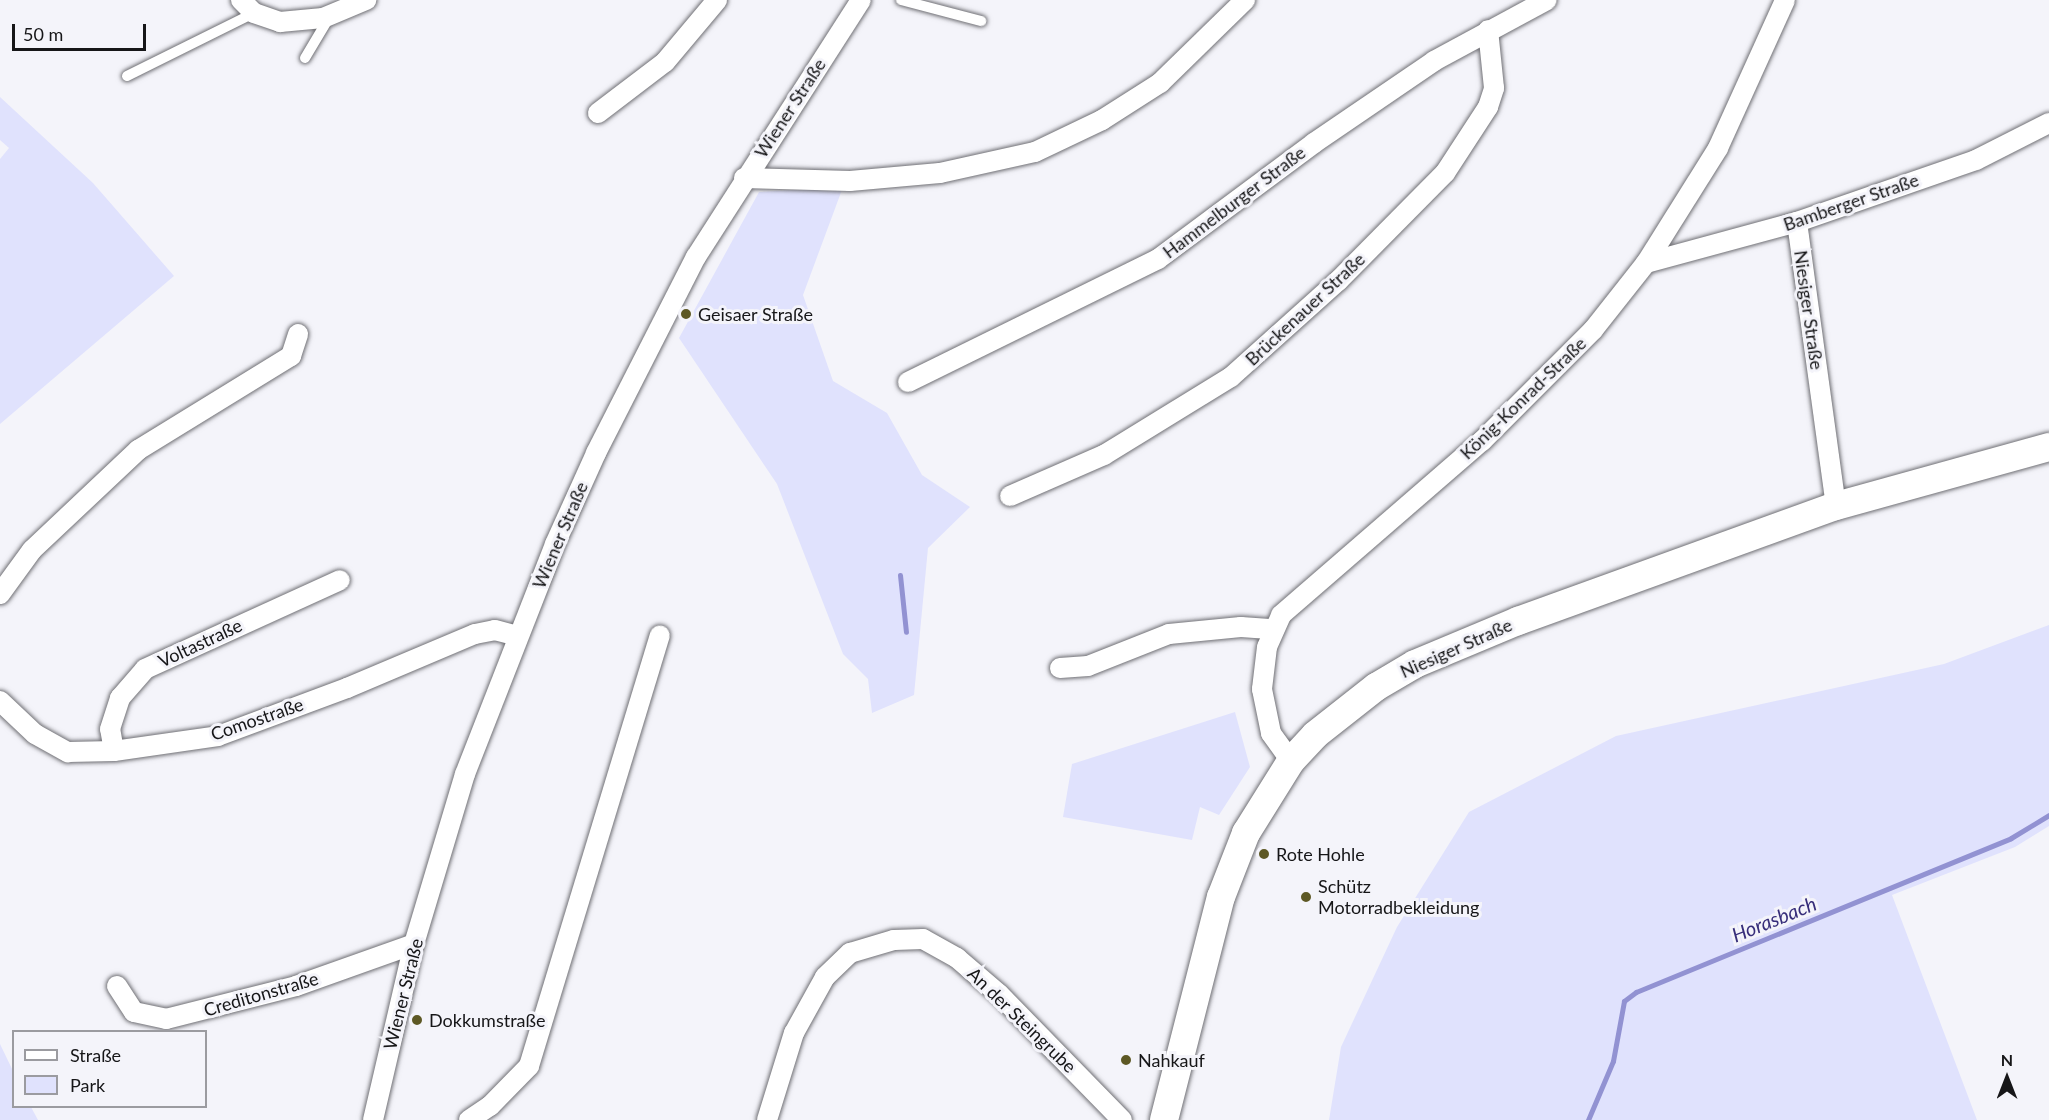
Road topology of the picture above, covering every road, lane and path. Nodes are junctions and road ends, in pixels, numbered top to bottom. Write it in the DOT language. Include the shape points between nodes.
graph roads {
  1 [pos="366,0"];
  2 [pos="717,0"];
  3 [pos="861,0"];
  4 [pos="901,0"];
  5 [pos="1245,0"];
  6 [pos="1547,0"];
  7 [pos="1785,0"];
  8 [pos="248,7"];
  9 [pos="330,15"];
  10 [pos="981,21"];
  11 [pos="1488,30"];
  12 [pos="305,58"];
  13 [pos="127,76"];
  14 [pos="598,113"];
  15 [pos="2049,123"];
  16 [pos="744,178"];
  17 [pos="1797,222"];
  18 [pos="1646,263"];
  19 [pos="298,334"];
  20 [pos="908,382"];
  21 [pos="2049,447"];
  22 [pos="1010,496"];
  23 [pos="1836,506"];
  24 [pos="340,580"];
  25 [pos="0,594"];
  26 [pos="1273,629"];
  27 [pos="517,636"];
  28 [pos="660,636"];
  29 [pos="1060,668"];
  30 [pos="0,701"];
  31 [pos="114,751"];
  32 [pos="1291,761"];
  33 [pos="414,944"];
  34 [pos="117,986"];
  35 [pos="373,1120"];
  36 [pos="468,1120"];
  37 [pos="766,1120"];
  38 [pos="1122,1120"];
  39 [pos="1164,1120"];
  1 -- 9 [label="street"];
  2 -- 14 [label="street" via="665,62"];
  3 -- 16 [label="street, Wiener Straße"];
  4 -- 10 [label="lane"];
  5 -- 16 [label="street" via="1160,83 1102,120 1035,152 940,173 850,181"];
  6 -- 11 [label="street, Hammelburger Straße"];
  7 -- 18 [label="street, König-Konrad-Straße" via="1718,148"];
  8 -- 9 [label="street" via="280,22"];
  8 -- 13 [label="lane"];
  9 -- 12 [label="lane"];
  11 -- 20 [label="street, Hammelburger Straße" via="1434,61 1314,143 1158,260"];
  11 -- 22 [label="street, Brückenauer Straße" via="1494,88 1488,107 1445,174 1338,281 1230,377 1104,455"];
  15 -- 17 [label="street, Bamberger Straße" via="1976,160"];
  16 -- 27 [label="street, Wiener Straße" via="669,306 596,453"];
  17 -- 18 [label="street, Bamberger Straße"];
  17 -- 23 [label="street, Niesiger Straße"];
  18 -- 26 [label="street, König-Konrad-Straße" via="1593,330 1527,399 1301,594"];
  19 -- 25 [label="street" via="291,356 138,450 32,550"];
  21 -- 23 [label="main road, Niesiger Straße"];
  23 -- 32 [label="main road, Niesiger Straße" via="1518,621 1415,664 1341,714"];
  24 -- 31 [label="street, Voltastraße" via="145,669 120,698 110,729"];
  26 -- 29 [label="street" via="1241,627 1168,634 1088,666"];
  26 -- 32 [label="street, König-Konrad-Straße" via="1264,671 1264,704 1271,733"];
  27 -- 31 [label="street, Comostraße" via="495,630 475,634 218,736"];
  27 -- 33 [label="street, Wiener Straße" via="465,774"];
  28 -- 36 [label="street" via="528,1066 490,1106"];
  30 -- 31 [label="street, Comostraße" via="35,734 68,752"];
  32 -- 39 [label="main road, Niesiger Straße" via="1246,832 1221,897"];
  33 -- 34 [label="street, Creditonstraße" via="296,986 166,1019 134,1012"];
  33 -- 35 [label="street, Wiener Straße"];
  37 -- 38 [label="street, An der Steingrube" via="794,1033 825,977 850,953 894,940 923,939 957,958 999,994"];
}
